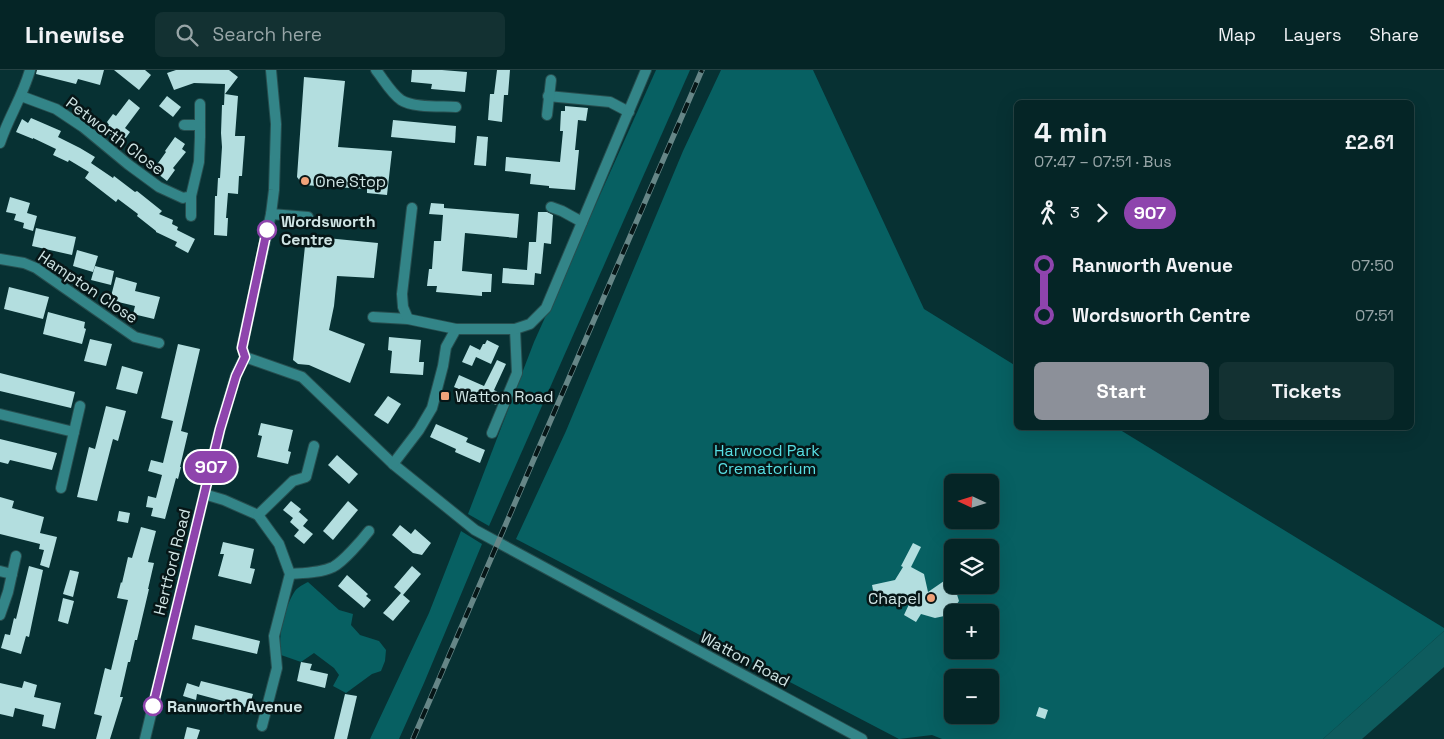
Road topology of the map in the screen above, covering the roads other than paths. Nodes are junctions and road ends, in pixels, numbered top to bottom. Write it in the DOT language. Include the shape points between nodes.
graph roads {
  1 [pos="30,70"];
  2 [pos="271,70"];
  3 [pos="376,70"];
  4 [pos="646,70"];
  5 [pos="551,80"];
  6 [pos="21,96"];
  7 [pos="548,96"];
  8 [pos="200,104"];
  9 [pos="456,107"];
  10 [pos="629,112"];
  11 [pos="547,115"];
  12 [pos="184,125"];
  13 [pos="200,125"];
  14 [pos="0,143"];
  15 [pos="191,196"];
  16 [pos="552,207"];
  17 [pos="412,208"];
  18 [pos="271,214"];
  19 [pos="191,216"];
  20 [pos="308,217"];
  21 [pos="582,222"];
  22 [pos="0,259"];
  23 [pos="373,317"];
  24 [pos="408,319"];
  25 [pos="456,329"];
  26 [pos="515,329"];
  27 [pos="159,343"];
  28 [pos="245,357"];
  29 [pos="80,406"];
  30 [pos="0,414"];
  31 [pos="74,432"];
  32 [pos="492,433"];
  33 [pos="314,446"];
  34 [pos="393,464"];
  35 [pos="62,488"];
  36 [pos="204,494"];
  37 [pos="258,514"];
  38 [pos="369,531"];
  39 [pos="16,556"];
  40 [pos="0,571"];
  41 [pos="12,574"];
  42 [pos="290,574"];
  43 [pos="0,615"];
  44 [pos="262,726"];
  45 [pos="145,739"];
  46 [pos="862,739"];
  1 -- 6 [label="street"];
  2 -- 18 [label="street, Hertford Road" via="276,124"];
  3 -- 9 [label="street" via="403,101"];
  4 -- 10 [label="street"];
  5 -- 7 [label="street"];
  6 -- 14 [label="street"];
  6 -- 15 [label="street, Petworth Close" via="56,109 159,187 183,198"];
  7 -- 10 [label="street" via="610,102"];
  7 -- 11 [label="street"];
  8 -- 13 [label="street"];
  10 -- 21 [label="street"];
  12 -- 13 [label="street"];
  13 -- 15 [label="street" via="199,162"];
  15 -- 19 [label="street"];
  16 -- 21 [label="street"];
  17 -- 24 [label="street" via="402,294"];
  18 -- 20 [label="street"];
  18 -- 28 [label="street, Hertford Road" via="242,348"];
  21 -- 26 [label="street" via="546,308 530,324"];
  22 -- 27 [label="street, Hampton Close" via="36,268 135,337"];
  23 -- 24 [label="street"];
  24 -- 25 [label="street"];
  25 -- 26 [label="street"];
  25 -- 34 [label="street" via="446,347 432,408"];
  26 -- 32 [label="street" via="517,373"];
  28 -- 34 [label="street, Watton Road" via="302,377"];
  28 -- 36 [label="street, Hertford Road" via="220,429"];
  29 -- 31 [label="street"];
  30 -- 31 [label="street"];
  31 -- 35 [label="street"];
  33 -- 37 [label="street" via="306,477 293,481"];
  34 -- 46 [label="street, Watton Road" via="475,530"];
  36 -- 37 [label="street"];
  36 -- 45 [label="street, Hertford Road"];
  37 -- 42 [label="street" via="278,544"];
  38 -- 42 [label="street" via="334,567"];
  39 -- 41 [label="street"];
  40 -- 41 [label="street"];
  41 -- 43 [label="street"];
  42 -- 44 [label="street" via="274,636 277,668"];
}
